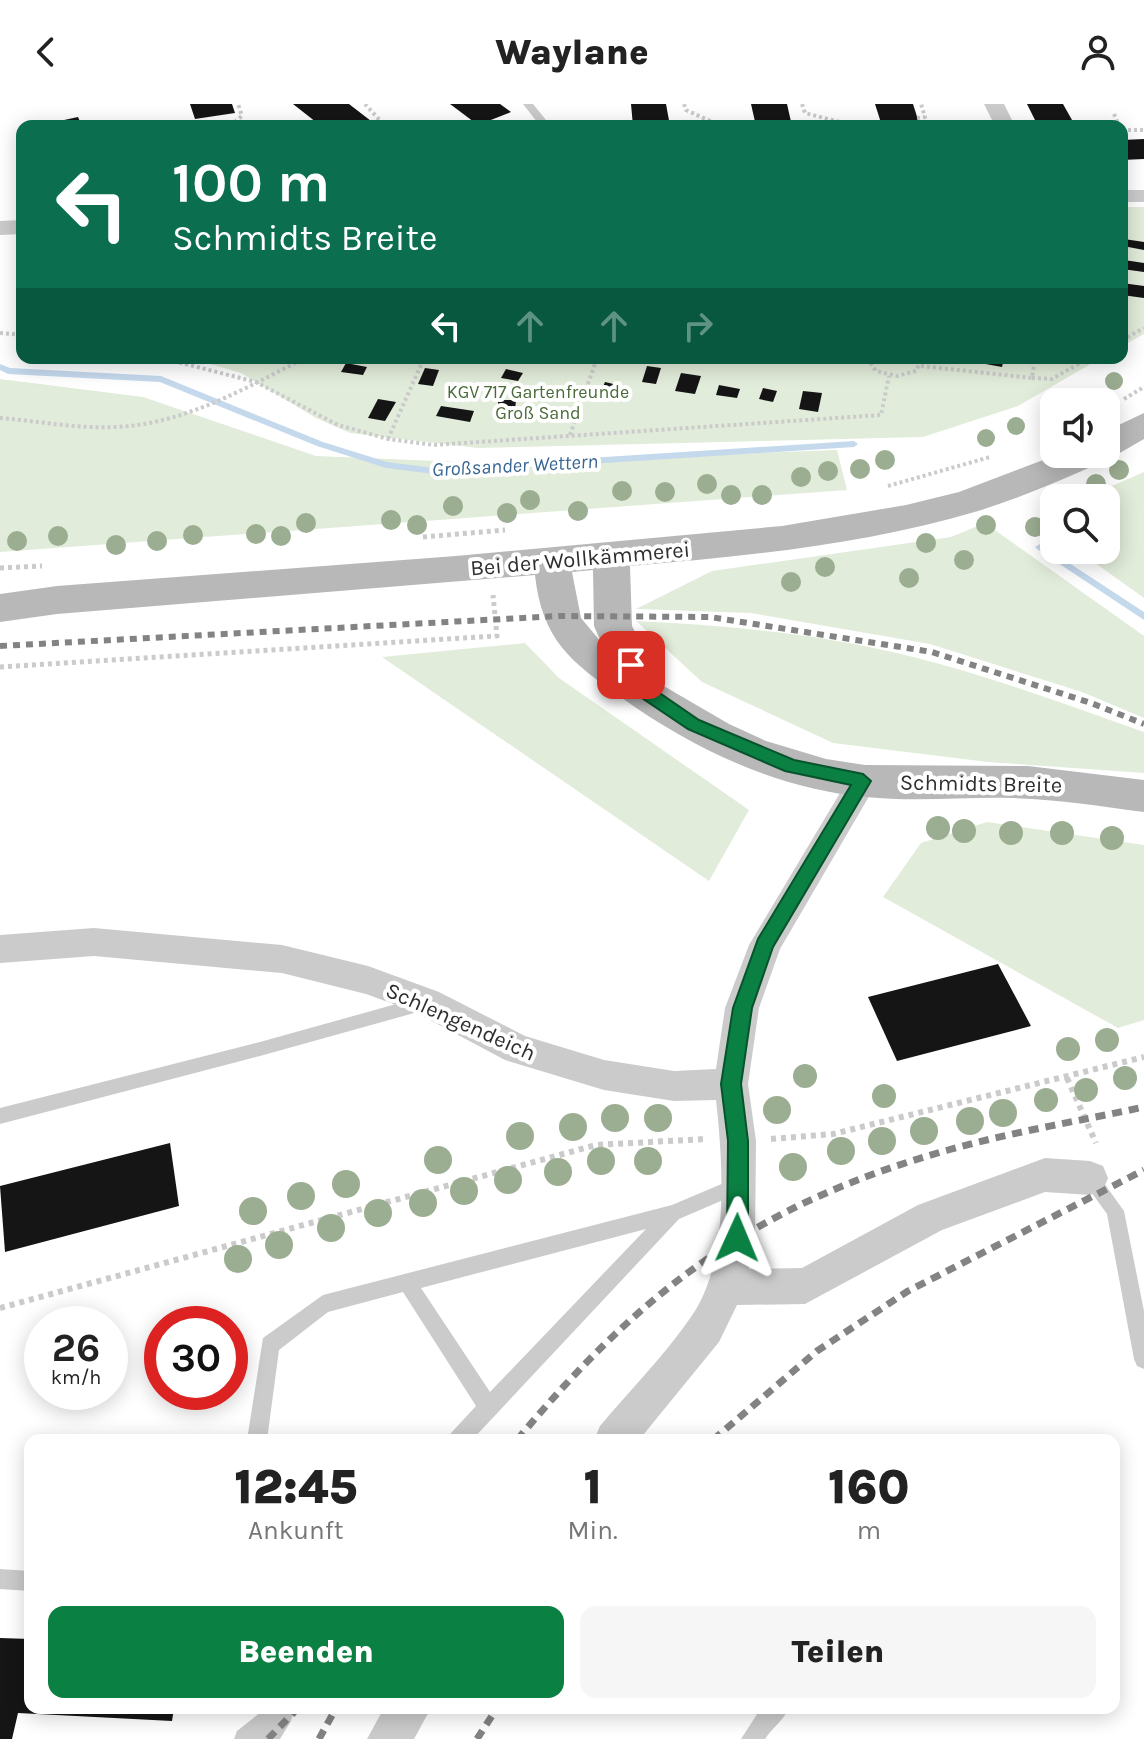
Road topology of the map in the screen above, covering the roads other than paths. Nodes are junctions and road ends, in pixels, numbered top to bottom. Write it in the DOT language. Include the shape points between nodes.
graph roads {
  1 [pos="528,104"];
  2 [pos="541,120"];
  3 [pos="1144,424"];
  4 [pos="1120,438"];
  5 [pos="1058,468"];
  6 [pos="611,555"];
  7 [pos="552,561"];
  8 [pos="0,597"];
  9 [pos="57,600"];
  10 [pos="0,608"];
  11 [pos="645,691"];
  12 [pos="863,781"];
  13 [pos="1144,796"];
  14 [pos="0,949"];
  15 [pos="427,1002"];
  16 [pos="731,1084"];
  17 [pos="0,1116"];
  18 [pos="1090,1178"];
  19 [pos="738,1185"];
  20 [pos="673,1213"];
  21 [pos="406,1281"];
  22 [pos="726,1287"];
  23 [pos="1144,1359"];
  24 [pos="488,1407"];
  25 [pos="258,1434"];
  26 [pos="463,1434"];
  27 [pos="619,1434"];
  28 [pos="0,1579"];
  29 [pos="24,1581"];
  30 [pos="276,1714"];
  31 [pos="281,1714"];
  32 [pos="405,1714"];
  33 [pos="771,1714"];
  34 [pos="245,1739"];
  35 [pos="268,1739"];
  36 [pos="389,1739"];
  37 [pos="752,1739"];
  1 -- 2 [label="lane"];
  3 -- 4 [label="main road"];
  5 -- 6 [label="main road, Bei der Wollkämmerei" via="1011,489 890,523 775,541"];
  6 -- 7 [label="main road, Bei der Wollkämmerei"];
  6 -- 11 [label="main road, Schmidts Breite" via="613,626"];
  7 -- 9 [label="main road, Bei der Wollkämmerei"];
  7 -- 11 [label="main road, Schmidts Breite" via="559,616 569,634"];
  8 -- 9 [label="main road, Bei der Wollkämmerei"];
  9 -- 10 [label="main road, Bei der Wollkämmerei"];
  11 -- 12 [label="main road, Schmidts Breite" via="693,724 759,754 819,774"];
  12 -- 13 [label="main road, Schmidts Breite" via="1011,782"];
  12 -- 16 [label="street" via="765,945 742,1008"];
  14 -- 15 [label="street, Schlengendeich" via="94,942 282,959 368,980"];
  15 -- 16 [label="street, Schlengendeich" via="517,1049 604,1075 674,1086"];
  15 -- 17 [label="lane"];
  16 -- 19 [label="street"];
  18 -- 22 [label="street" via="1045,1175 946,1211 805,1286"];
  18 -- 23 [label="lane" via="1115,1211"];
  19 -- 20 [label="lane"];
  19 -- 22 [label="street" via="737,1238"];
  20 -- 21 [label="lane"];
  20 -- 24 [label="lane"];
  21 -- 24 [label="lane"];
  21 -- 25 [label="lane" via="323,1304 270,1345"];
  22 -- 27 [label="street" via="706,1329"];
  24 -- 26 [label="lane"];
  28 -- 29 [label="lane"];
  30 -- 34 [label="lane"];
  31 -- 35 [label="lane"];
  32 -- 36 [label="street"];
  33 -- 37 [label="lane"];
}
